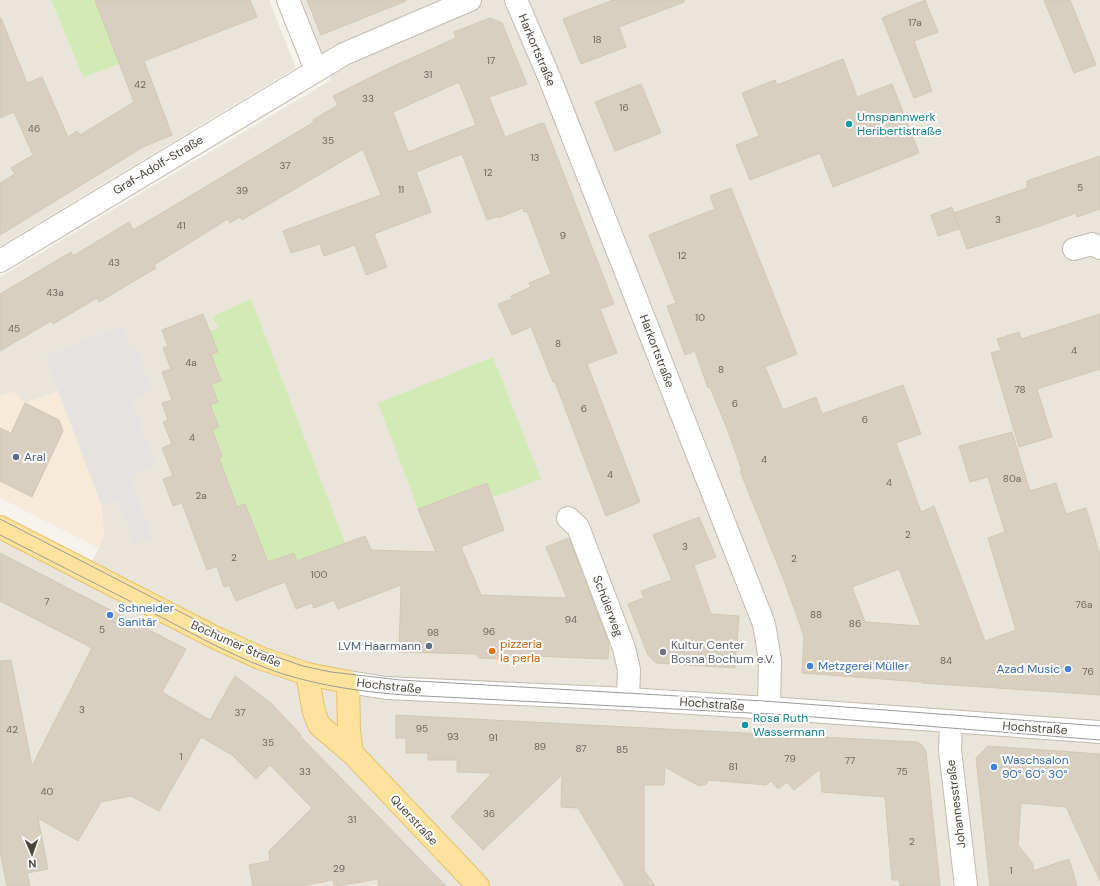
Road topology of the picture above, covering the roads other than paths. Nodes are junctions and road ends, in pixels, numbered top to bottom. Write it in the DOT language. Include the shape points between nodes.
graph roads {
  1 [pos="288,0"];
  2 [pos="470,0"];
  3 [pos="516,0"];
  4 [pos="316,70"];
  5 [pos="1100,248"];
  6 [pos="1074,250"];
  7 [pos="0,261"];
  8 [pos="568,518"];
  9 [pos="0,527"];
  10 [pos="307,674"];
  11 [pos="348,682"];
  12 [pos="628,699"];
  13 [pos="770,708"];
  14 [pos="950,722"];
  15 [pos="1100,732"];
  16 [pos="352,753"];
  17 [pos="478,886"];
  18 [pos="966,886"];
  1 -- 4 [label="street"];
  2 -- 4 [label="street, Graf-Adolf-Straße" via="344,54"];
  3 -- 13 [label="street, Harkortstraße" via="553,86 764,624 770,660"];
  4 -- 7 [label="street, Graf-Adolf-Straße"];
  5 -- 6 [label="street" via="1092,244"];
  8 -- 12 [label="street, Schülerweg" via="578,527 624,648 629,670"];
  9 -- 10 [label="main road, Bochumer Straße" via="214,637 260,658"];
  10 -- 11 [label="main road, Bochumer Straße"];
  10 -- 16 [label="main road, Querstraße" via="319,725"];
  11 -- 12 [label="street, Hochstraße" via="386,688"];
  11 -- 16 [label="main road"];
  12 -- 13 [label="street, Hochstraße"];
  13 -- 14 [label="street, Hochstraße"];
  14 -- 15 [label="street, Hochstraße"];
  14 -- 18 [label="street, Johannesstraße" via="950,750"];
  16 -- 17 [label="main road, Querstraße"];
}
